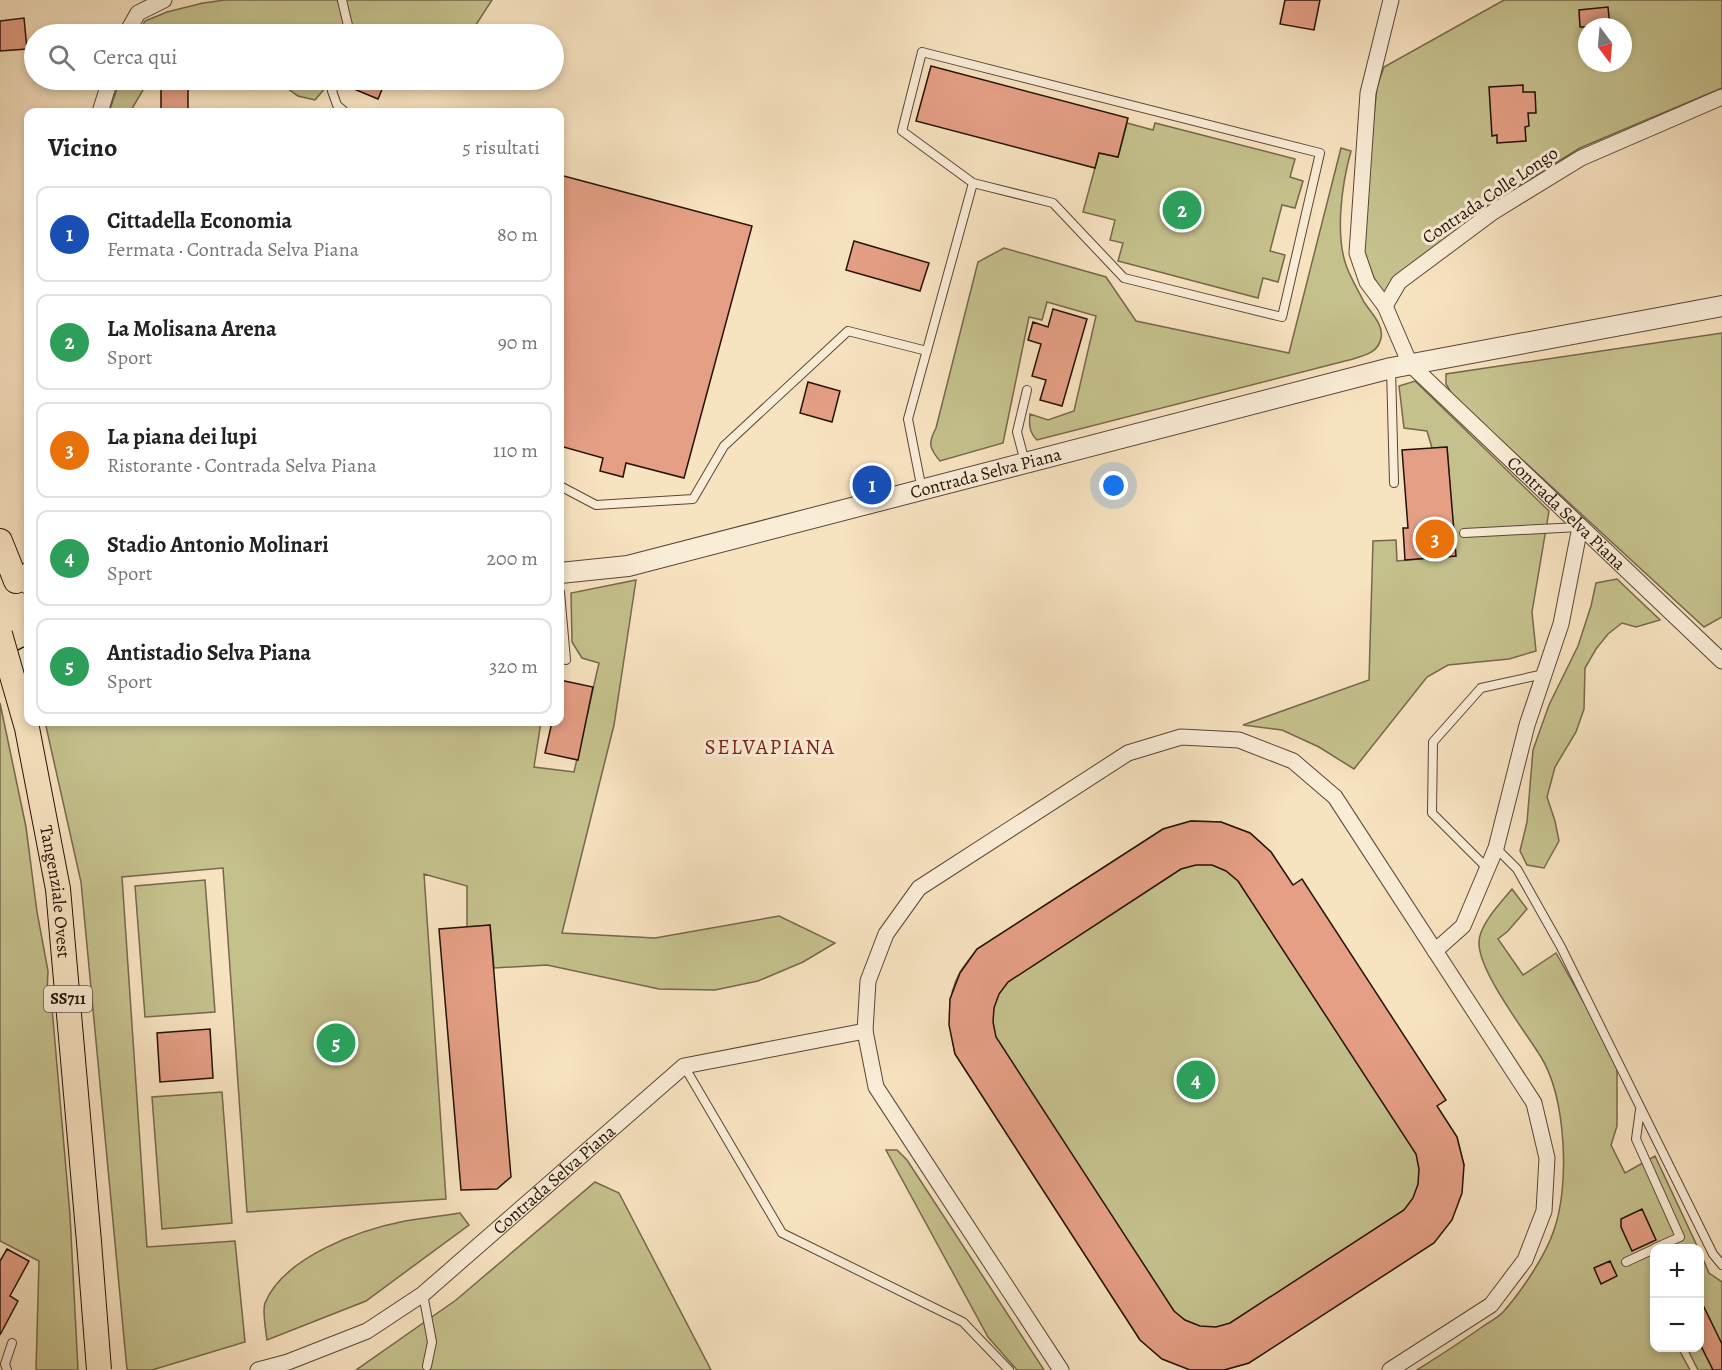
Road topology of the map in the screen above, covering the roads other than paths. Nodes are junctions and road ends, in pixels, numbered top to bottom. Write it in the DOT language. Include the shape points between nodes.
graph roads {
  1 [pos="164,0"];
  2 [pos="342,0"];
  3 [pos="1390,0"];
  4 [pos="132,24"];
  5 [pos="348,24"];
  6 [pos="107,90"];
  7 [pos="332,90"];
  8 [pos="1722,97"];
  9 [pos="101,108"];
  10 [pos="340,108"];
  11 [pos="973,183"];
  12 [pos="1385,306"];
  13 [pos="1722,306"];
  14 [pos="927,351"];
  15 [pos="1401,366"];
  16 [pos="1027,390"];
  17 [pos="1025,463"];
  18 [pos="1394,483"];
  19 [pos="564,488"];
  20 [pos="922,490"];
  21 [pos="1580,527"];
  22 [pos="1464,532"];
  23 [pos="0,541"];
  24 [pos="564,573"];
  25 [pos="20,581"];
  26 [pos="0,634"];
  27 [pos="564,637"];
  28 [pos="24,660"];
  29 [pos="566,660"];
  30 [pos="1722,661"];
  31 [pos="2,667"];
  32 [pos="1544,674"];
  33 [pos="24,718"];
  34 [pos="26,726"];
  35 [pos="1496,848"];
  36 [pos="1487,868"];
  37 [pos="1435,951"];
  38 [pos="865,1031"];
  39 [pos="684,1066"];
  40 [pos="1640,1108"];
  41 [pos="1665,1244"];
  42 [pos="1650,1251"];
  43 [pos="1626,1262"];
  44 [pos="1722,1265"];
  45 [pos="423,1294"];
  46 [pos="12,1343"];
  47 [pos="289,1366"];
  48 [pos="427,1366"];
  49 [pos="7,1370"];
  50 [pos="99,1370"];
  51 [pos="258,1370"];
  52 [pos="1009,1370"];
  53 [pos="1061,1370"];
  54 [pos="1390,1370"];
  1 -- 4 [label="street" via="138,13"];
  2 -- 5 [label="lane"];
  3 -- 12 [label="street" via="1368,93 1357,253 1367,282"];
  6 -- 9 [label="street"];
  7 -- 10 [label="lane"];
  8 -- 12 [label="street, Contrada Colle Longo" via="1581,158 1493,212 1399,282"];
  11 -- 11 [label="lane" via="902,131 922,52 1320,153 1282,317 1124,278 1053,203"];
  11 -- 14 [label="lane"];
  12 -- 15 [label="street"];
  13 -- 15 [label="street, Contrada Selva Piana"];
  14 -- 19 [label="lane" via="848,331 724,446 693,499 596,505"];
  14 -- 20 [label="lane" via="908,419"];
  15 -- 17 [label="street, Contrada Selva Piana"];
  15 -- 18 [label="lane"];
  15 -- 21 [label="street, Contrada Selva Piana"];
  16 -- 17 [label="lane" via="1017,432"];
  17 -- 20 [label="street, Contrada Selva Piana"];
  20 -- 24 [label="street, Contrada Selva Piana" via="628,566"];
  21 -- 22 [label="lane"];
  21 -- 30 [label="street, Contrada Selva Piana"];
  21 -- 32 [label="street" via="1561,624"];
  23 -- 25 [label="main road"];
  26 -- 33 [label="main road, Tangenziale Ovest / SS711, bridge"];
  27 -- 29 [label="lane"];
  28 -- 31 [label="main road"];
  32 -- 35 [label="street"];
  32 -- 36 [label="lane" via="1481,688 1433,742 1432,813"];
  34 -- 50 [label="main road, Tangenziale Ovest / SS711, bridge" via="58,889"];
  35 -- 36 [label="street"];
  35 -- 40 [label="lane" via="1517,870 1562,947"];
  36 -- 37 [label="street" via="1463,926"];
  37 -- 38 [label="street" via="1335,797 1293,761 1239,740 1181,737 1128,753 919,888 886,934 868,981"];
  37 -- 54 [label="street" via="1534,1103 1547,1158 1544,1211 1525,1260 1491,1305"];
  38 -- 39 [label="street"];
  38 -- 53 [label="street" via="876,1086"];
  39 -- 45 [label="street, Contrada Selva Piana"];
  39 -- 52 [label="lane" via="782,1233 963,1322"];
  40 -- 41 [label="lane" via="1636,1139 1680,1237"];
  40 -- 44 [label="lane"];
  42 -- 43 [label="lane"];
  45 -- 47 [label="street, Contrada Selva Piana" via="367,1331"];
  45 -- 48 [label="lane" via="432,1342"];
  46 -- 49 [label="lane" via="5,1364"];
  47 -- 51 [label="street, Contrada Selva Piana"];
}
